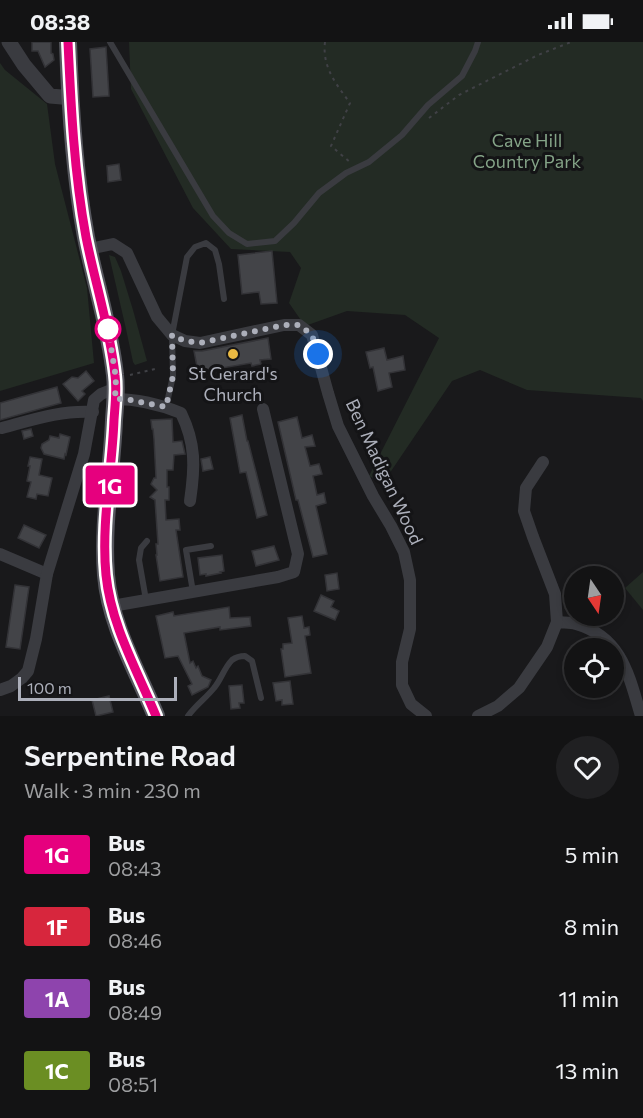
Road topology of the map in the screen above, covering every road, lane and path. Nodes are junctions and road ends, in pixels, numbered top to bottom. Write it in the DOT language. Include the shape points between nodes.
graph roads {
  1 [pos="9,42"];
  2 [pos="68,42"];
  3 [pos="110,42"];
  4 [pos="325,42"];
  5 [pos="478,42"];
  6 [pos="571,42"];
  7 [pos="70,96"];
  8 [pos="427,119"];
  9 [pos="356,168"];
  10 [pos="89,249"];
  11 [pos="224,299"];
  12 [pos="172,335"];
  13 [pos="155,369"];
  14 [pos="130,375"];
  15 [pos="116,394"];
  16 [pos="166,407"];
  17 [pos="263,409"];
  18 [pos="93,412"];
  19 [pos="2,428"];
  20 [pos="543,462"];
  21 [pos="190,501"];
  22 [pos="147,541"];
  23 [pos="211,546"];
  24 [pos="0,554"];
  25 [pos="47,574"];
  26 [pos="193,592"];
  27 [pos="146,600"];
  28 [pos="112,606"];
  29 [pos="557,622"];
  30 [pos="0,690"];
  31 [pos="261,698"];
  32 [pos="156,716"];
  33 [pos="189,716"];
  34 [pos="426,716"];
  35 [pos="478,716"];
  36 [pos="641,716"];
  1 -- 7 [label="street" via="50,96"];
  2 -- 7 [label="main road"];
  3 -- 9 [label="lane" via="213,216 247,244 275,241 319,193"];
  4 -- 9 [label="path" via="324,54 332,77 350,104 331,146"];
  5 -- 9 [label="lane" via="462,76 428,105 402,135"];
  6 -- 8 [label="path" via="459,95"];
  7 -- 10 [label="main road" via="76,173"];
  10 -- 12 [label="street" via="113,244 127,253 157,317"];
  10 -- 15 [label="main road" via="110,336"];
  11 -- 12 [label="lane" via="215,250 206,243 195,247 187,257"];
  12 -- 16 [label="lane" via="173,376"];
  12 -- 34 [label="street, Ben Madigan Wood" via="200,343 284,325 299,325 312,335 338,426 404,552 410,580 410,629 402,662 402,685 411,704"];
  13 -- 14 [label="path"];
  15 -- 16 [label="street"];
  15 -- 18 [label="street" via="101,394 94,400"];
  15 -- 28 [label="main road" via="105,549"];
  16 -- 21 [label="street" via="181,413 188,426 194,473"];
  17 -- 26 [label="street" via="298,554 294,572"];
  18 -- 19 [label="street" via="59,413"];
  18 -- 25 [label="street"];
  20 -- 29 [label="street" via="526,488 524,511 555,594"];
  22 -- 27 [label="lane" via="139,560"];
  23 -- 26 [label="lane" via="186,550"];
  24 -- 25 [label="street"];
  25 -- 30 [label="street" via="28,671"];
  26 -- 27 [label="street"];
  27 -- 28 [label="street"];
  28 -- 32 [label="main road" via="123,643"];
  29 -- 35 [label="street" via="547,647 519,688 498,706"];
  29 -- 36 [label="street" via="575,624 609,641 629,674"];
  31 -- 33 [label="lane" via="252,661 238,656"];
}
